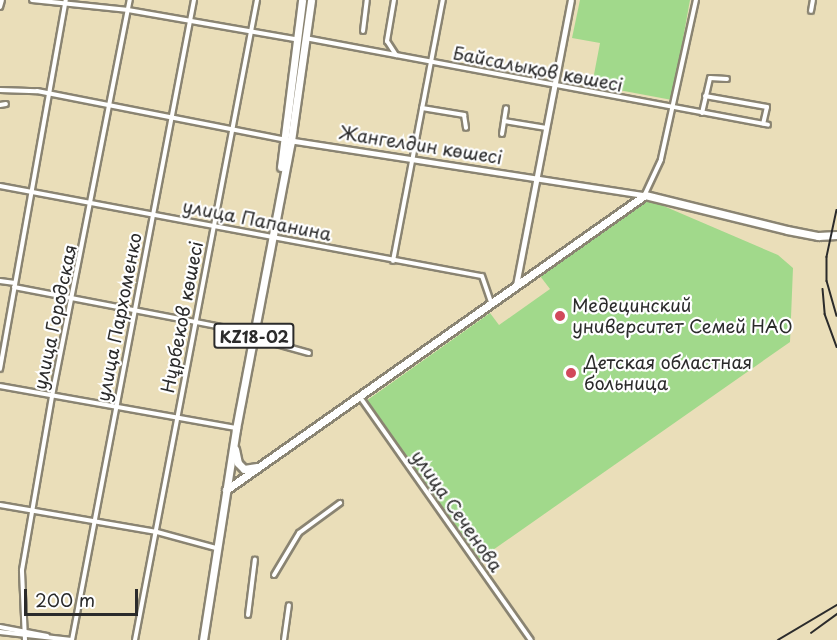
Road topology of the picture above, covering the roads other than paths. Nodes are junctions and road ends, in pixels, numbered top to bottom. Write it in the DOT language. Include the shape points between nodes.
graph roads {
  1 [pos="2,0"];
  2 [pos="32,0"];
  3 [pos="130,0"];
  4 [pos="195,0"];
  5 [pos="257,0"];
  6 [pos="302,0"];
  7 [pos="311,0"];
  8 [pos="367,0"];
  9 [pos="394,0"];
  10 [pos="442,0"];
  11 [pos="571,0"];
  12 [pos="696,0"];
  13 [pos="813,0"];
  14 [pos="65,1"];
  15 [pos="0,7"];
  16 [pos="128,10"];
  17 [pos="811,11"];
  18 [pos="190,22"];
  19 [pos="363,31"];
  20 [pos="251,32"];
  21 [pos="304,37"];
  22 [pos="294,39"];
  23 [pos="396,56"];
  24 [pos="431,62"];
  25 [pos="727,80"];
  26 [pos="554,86"];
  27 [pos="0,90"];
  28 [pos="48,94"];
  29 [pos="705,96"];
  30 [pos="6,104"];
  31 [pos="0,105"];
  32 [pos="109,105"];
  33 [pos="422,108"];
  34 [pos="506,108"];
  35 [pos="672,108"];
  36 [pos="702,113"];
  37 [pos="172,117"];
  38 [pos="504,121"];
  39 [pos="762,124"];
  40 [pos="768,125"];
  41 [pos="466,128"];
  42 [pos="546,128"];
  43 [pos="230,130"];
  44 [pos="502,134"];
  45 [pos="281,139"];
  46 [pos="291,141"];
  47 [pos="412,159"];
  48 [pos="537,180"];
  49 [pos="280,182"];
  50 [pos="0,186"];
  51 [pos="31,191"];
  52 [pos="645,195"];
  53 [pos="92,203"];
  54 [pos="154,213"];
  55 [pos="214,224"];
  56 [pos="837,235"];
  57 [pos="272,238"];
  58 [pos="393,261"];
  59 [pos="0,281"];
  60 [pos="14,285"];
  61 [pos="516,285"];
  62 [pos="74,297"];
  63 [pos="491,302"];
  64 [pos="134,310"];
  65 [pos="196,321"];
  66 [pos="254,335"];
  67 [pos="309,353"];
  68 [pos="0,369"];
  69 [pos="0,386"];
  70 [pos="52,396"];
  71 [pos="360,397"];
  72 [pos="115,408"];
  73 [pos="176,419"];
  74 [pos="236,432"];
  75 [pos="267,462"];
  76 [pos="239,481"];
  77 [pos="226,490"];
  78 [pos="340,503"];
  79 [pos="0,506"];
  80 [pos="34,511"];
  81 [pos="221,514"];
  82 [pos="92,524"];
  83 [pos="158,532"];
  84 [pos="216,548"];
  85 [pos="255,559"];
  86 [pos="274,574"];
  87 [pos="289,605"];
  88 [pos="248,615"];
  89 [pos="0,627"];
  90 [pos="0,632"];
  91 [pos="26,636"];
  92 [pos="59,639"];
  93 [pos="203,639"];
  94 [pos="72,640"];
  95 [pos="135,640"];
  96 [pos="284,640"];
  97 [pos="531,640"];
  1 -- 15 [label="street"];
  2 -- 14 [label="street"];
  3 -- 16 [label="street, улица Городская"];
  4 -- 18 [label="street, улица Пархоменко"];
  5 -- 20 [label="street, Нұрбеков көшесі"];
  6 -- 22 [label="highway, KZ18-02"];
  7 -- 21 [label="highway, KZ18-02"];
  8 -- 19 [label="street"];
  9 -- 23 [label="street" via="387,40"];
  10 -- 24 [label="street"];
  11 -- 26 [label="street"];
  12 -- 35 [label="street"];
  13 -- 17 [label="street"];
  14 -- 16 [label="street"];
  14 -- 28 [label="street"];
  16 -- 18 [label="street"];
  16 -- 32 [label="street, улица Городская"];
  18 -- 20 [label="street"];
  18 -- 37 [label="street, улица Пархоменко"];
  20 -- 22 [label="street"];
  20 -- 43 [label="street, Нұрбеков көшесі"];
  21 -- 23 [label="street, Байсалықов көшесі"];
  21 -- 46 [label="highway, KZ18-02"];
  22 -- 45 [label="highway, KZ18-02"];
  23 -- 24 [label="street, Байсалықов көшесі"];
  24 -- 26 [label="street, Байсалықов көшесі"];
  24 -- 33 [label="street"];
  25 -- 29 [label="street" via="710,78"];
  26 -- 35 [label="street, Байсалықов көшесі"];
  26 -- 42 [label="street"];
  27 -- 28 [label="street, Жангелдин көшесі"];
  28 -- 32 [label="street, Жангелдин көшесі"];
  28 -- 51 [label="street"];
  29 -- 36 [label="street"];
  29 -- 39 [label="street" via="767,107 768,115"];
  30 -- 31 [label="street"];
  32 -- 37 [label="street, Жангелдин көшесі"];
  32 -- 53 [label="street, улица Городская"];
  33 -- 41 [label="street" via="464,114"];
  33 -- 47 [label="street"];
  34 -- 38 [label="street"];
  35 -- 36 [label="street, Байсалықов көшесі"];
  35 -- 52 [label="street" via="661,159"];
  36 -- 39 [label="street, Байсалықов көшесі"];
  37 -- 43 [label="street, Жангелдин көшесі"];
  37 -- 54 [label="street, улица Пархоменко"];
  38 -- 42 [label="street"];
  38 -- 44 [label="street"];
  39 -- 40 [label="street, Байсалықов көшесі"];
  42 -- 48 [label="street"];
  43 -- 45 [label="street, Жангелдин көшесі"];
  43 -- 55 [label="street, Нұрбеков көшесі"];
  45 -- 46 [label="street, Жангелдин көшесі"];
  45 -- 49 [label="highway, KZ18-02"];
  46 -- 47 [label="street, Жангелдин көшесі"];
  46 -- 49 [label="highway, KZ18-02"];
  47 -- 48 [label="street, Жангелдин көшесі"];
  47 -- 58 [label="street"];
  48 -- 52 [label="street, Жангелдин көшесі"];
  48 -- 61 [label="street"];
  49 -- 57 [label="highway, KZ18-02"];
  50 -- 51 [label="street, улица Папанина"];
  51 -- 53 [label="street, улица Папанина"];
  51 -- 60 [label="street"];
  52 -- 56 [label="highway, Жангелдин көшесі" via="787,230"];
  52 -- 61 [label="highway"];
  53 -- 54 [label="street, улица Папанина"];
  53 -- 62 [label="street, улица Городская"];
  54 -- 55 [label="street, улица Папанина"];
  54 -- 64 [label="street, улица Пархоменко"];
  55 -- 57 [label="street, улица Папанина"];
  55 -- 65 [label="street, Нұрбеков көшесі"];
  57 -- 58 [label="street, улица Папанина"];
  57 -- 66 [label="highway, KZ18-02"];
  58 -- 63 [label="street, улица Папанина" via="482,276"];
  59 -- 60 [label="street"];
  60 -- 62 [label="street"];
  60 -- 68 [label="street"];
  61 -- 63 [label="highway"];
  62 -- 64 [label="street"];
  62 -- 70 [label="street, улица Городская"];
  63 -- 71 [label="highway"];
  64 -- 65 [label="street"];
  64 -- 72 [label="street, улица Пархоменко"];
  65 -- 66 [label="street"];
  65 -- 73 [label="street, Нұрбеков көшесі"];
  66 -- 67 [label="street"];
  66 -- 74 [label="highway, KZ18-02"];
  69 -- 70 [label="street"];
  70 -- 72 [label="street"];
  70 -- 80 [label="street, улица Городская"];
  71 -- 75 [label="highway"];
  71 -- 97 [label="street, улица Сеченова"];
  72 -- 73 [label="street"];
  72 -- 82 [label="street, улица Пархоменко"];
  73 -- 74 [label="street"];
  73 -- 83 [label="street, Нұрбеков көшесі"];
  74 -- 75 [label="highway" via="235,453 244,469"];
  74 -- 77 [label="highway, KZ18-02"];
  75 -- 76 [label="highway"];
  76 -- 77 [label="highway"];
  76 -- 81 [label="highway" via="227,495"];
  77 -- 81 [label="highway, KZ18-02"];
  78 -- 86 [label="street" via="299,533"];
  79 -- 80 [label="street"];
  80 -- 82 [label="street"];
  80 -- 91 [label="street, улица Городская" via="20,587"];
  81 -- 84 [label="highway, KZ18-02"];
  82 -- 83 [label="street"];
  82 -- 94 [label="street, улица Пархоменко"];
  83 -- 84 [label="street"];
  83 -- 95 [label="street, Нұрбеков көшесі"];
  84 -- 93 [label="highway, KZ18-02"];
  85 -- 88 [label="street"];
  87 -- 96 [label="street"];
  89 -- 91 [label="street"];
  90 -- 91 [label="street"];
  91 -- 92 [label="street"];
  92 -- 94 [label="street"];
}
